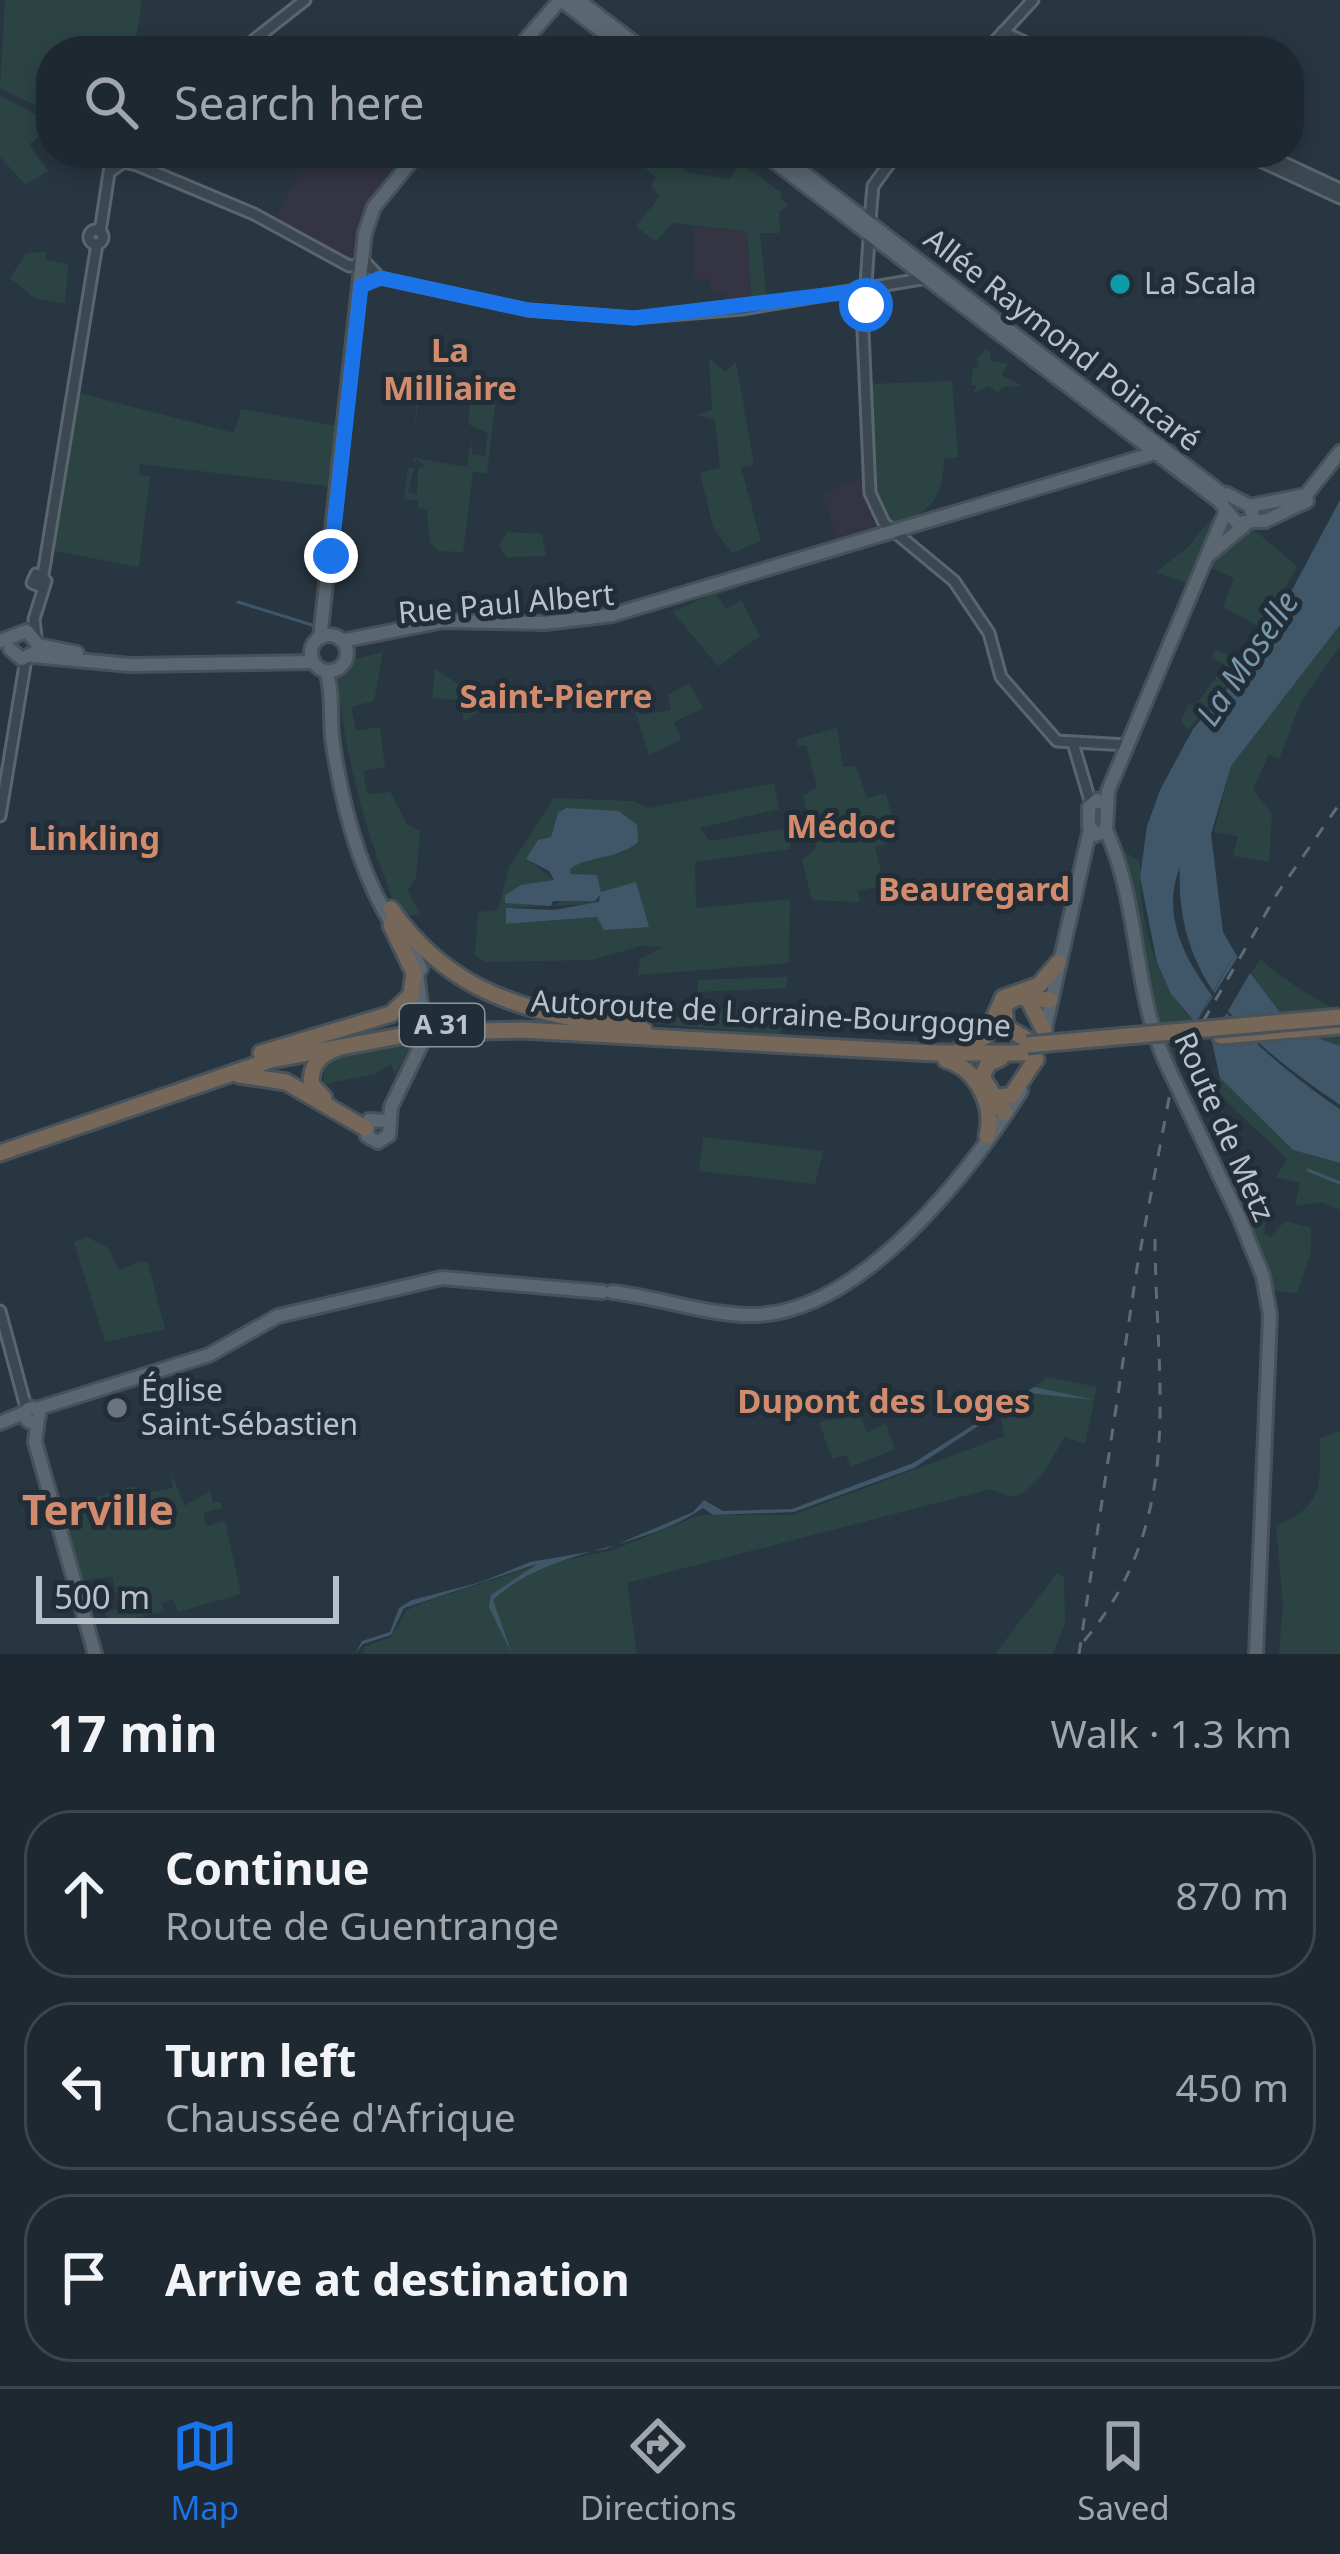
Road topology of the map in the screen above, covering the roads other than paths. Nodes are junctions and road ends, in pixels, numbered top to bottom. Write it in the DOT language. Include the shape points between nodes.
graph roads {
  1 [pos="305,0"];
  2 [pos="558,0"];
  3 [pos="578,0"];
  4 [pos="1033,0"];
  5 [pos="1000,35"];
  6 [pos="259,36"];
  7 [pos="526,36"];
  8 [pos="607,36"];
  9 [pos="625,36"];
  10 [pos="121,168"];
  11 [pos="143,168"];
  12 [pos="410,168"];
  13 [pos="784,168"];
  14 [pos="796,168"];
  15 [pos="886,168"];
  16 [pos="1278,168"];
  17 [pos="1291,168"];
  18 [pos="1340,194"];
  19 [pos="871,230"];
  20 [pos="364,273"];
  21 [pos="933,277"];
  22 [pos="867,290"];
  23 [pos="1136,438"];
  24 [pos="1155,449"];
  25 [pos="1340,452"];
  26 [pos="1133,456"];
  27 [pos="1340,461"];
  28 [pos="1223,502"];
  29 [pos="1249,518"];
  30 [pos="892,531"];
  31 [pos="1204,560"];
  32 [pos="20,646"];
  33 [pos="328,653"];
  34 [pos="1073,743"];
  35 [pos="1128,745"];
  36 [pos="1100,800"];
  37 [pos="0,816"];
  38 [pos="1098,833"];
  39 [pos="387,910"];
  40 [pos="1058,963"];
  41 [pos="1025,993"];
  42 [pos="1050,1000"];
  43 [pos="1340,1022"];
  44 [pos="644,1030"];
  45 [pos="1044,1030"];
  46 [pos="361,1040"];
  47 [pos="961,1048"];
  48 [pos="1029,1049"];
  49 [pos="896,1052"];
  50 [pos="243,1062"];
  51 [pos="178,1090"];
  52 [pos="990,1100"];
  53 [pos="1005,1113"];
  54 [pos="375,1121"];
  55 [pos="987,1136"];
  56 [pos="0,1149"];
  57 [pos="0,1311"];
  58 [pos="32,1415"];
  59 [pos="0,1424"];
  60 [pos="95,1654"];
  61 [pos="1256,1654"];
  1 -- 6 [label="street"];
  2 -- 7 [label="main road"];
  2 -- 8 [label="main road"];
  3 -- 9 [label="main road"];
  4 -- 5 [label="street"];
  10 -- 32 [label="street" via="99,238 34,619"];
  11 -- 20 [label="street" via="254,214"];
  12 -- 20 [label="main road" via="379,208"];
  13 -- 19 [label="main road"];
  14 -- 19 [label="main road"];
  15 -- 19 [label="street" via="873,186"];
  16 -- 18 [label="street"];
  17 -- 18 [label="street"];
  19 -- 21 [label="main road, Allée Raymond Poincaré"];
  19 -- 22 [label="street"];
  20 -- 22 [label="street" via="528,310 634,318"];
  20 -- 33 [label="main road"];
  21 -- 22 [label="street"];
  21 -- 23 [label="main road, Allée Raymond Poincaré"];
  21 -- 24 [label="main road, Allée Raymond Poincaré"];
  22 -- 30 [label="street" via="869,480"];
  23 -- 24 [label="main road, Allée Raymond Poincaré"];
  23 -- 26 [label="main road"];
  24 -- 26 [label="main road, Rue Paul Albert"];
  24 -- 28 [label="main road, Allée Raymond Poincaré"];
  25 -- 29 [label="main road" via="1306,495"];
  26 -- 30 [label="main road, Rue Paul Albert"];
  27 -- 29 [label="main road" via="1307,501 1265,521"];
  28 -- 29 [label="main road"];
  28 -- 29 [label="main road"];
  28 -- 31 [label="main road"];
  29 -- 31 [label="main road"];
  30 -- 33 [label="main road, Rue Paul Albert" via="614,622 440,629"];
  30 -- 34 [label="street" via="953,581 988,634 1006,681 1057,741"];
  31 -- 35 [label="main road"];
  32 -- 33 [label="main road, Rue Paul Albert" via="130,665"];
  32 -- 37 [label="street"];
  33 -- 39 [label="main road" via="346,804"];
  34 -- 35 [label="street"];
  34 -- 36 [label="street"];
  35 -- 36 [label="main road"];
  36 -- 38 [label="main road"];
  38 -- 40 [label="main road" via="1084,852"];
  38 -- 61 [label="main road, Route de Metz, bridge" via="1125,878 1149,1018 1268,1295"];
  39 -- 44 [label="highway" via="428,956 485,993"];
  39 -- 50 [label="highway" via="414,973 405,1004"];
  39 -- 54 [label="main road, bridge" via="418,970 424,1018 420,1043"];
  40 -- 41 [label="highway"];
  40 -- 42 [label="main road"];
  41 -- 42 [label="highway"];
  41 -- 45 [label="highway"];
  41 -- 47 [label="highway" via="998,1004 981,1041"];
  41 -- 48 [label="highway" via="1000,1012"];
  42 -- 45 [label="main road"];
  43 -- 48 [label="highway, Autoroute de Lorraine-Bourgogne / A 31, bridge"];
  43 -- 48 [label="highway, Autoroute de Lorraine-Bourgogne / A 31, bridge"];
  44 -- 47 [label="highway, Autoroute de Lorraine-Bourgogne / A 31"];
  44 -- 50 [label="highway, Autoroute de Lorraine-Bourgogne / A 31" via="417,1027"];
  45 -- 48 [label="main road"];
  46 -- 49 [label="highway, Autoroute de Lorraine-Bourgogne / A 31" via="522,1030"];
  46 -- 51 [label="highway, Autoroute de Lorraine-Bourgogne / A 31"];
  46 -- 54 [label="highway" via="323,1055 311,1084 323,1098"];
  47 -- 48 [label="highway, Autoroute de Lorraine-Bourgogne / A 31"];
  48 -- 49 [label="highway, Autoroute de Lorraine-Bourgogne / A 31"];
  48 -- 52 [label="highway" via="1011,1096"];
  48 -- 52 [label="highway" via="985,1069"];
  48 -- 53 [label="main road"];
  49 -- 52 [label="highway" via="958,1064"];
  50 -- 56 [label="highway, Autoroute de Lorraine-Bourgogne / A 31"];
  51 -- 54 [label="highway" via="267,1076"];
  51 -- 56 [label="highway, Autoroute de Lorraine-Bourgogne / A 31"];
  52 -- 53 [label="highway"];
  52 -- 55 [label="highway"];
  53 -- 55 [label="main road"];
  55 -- 58 [label="main road" via="888,1252 818,1298 758,1315 608,1289 442,1278 278,1316 208,1355"];
  57 -- 58 [label="street"];
  58 -- 59 [label="main road"];
  58 -- 60 [label="main road"];
}
